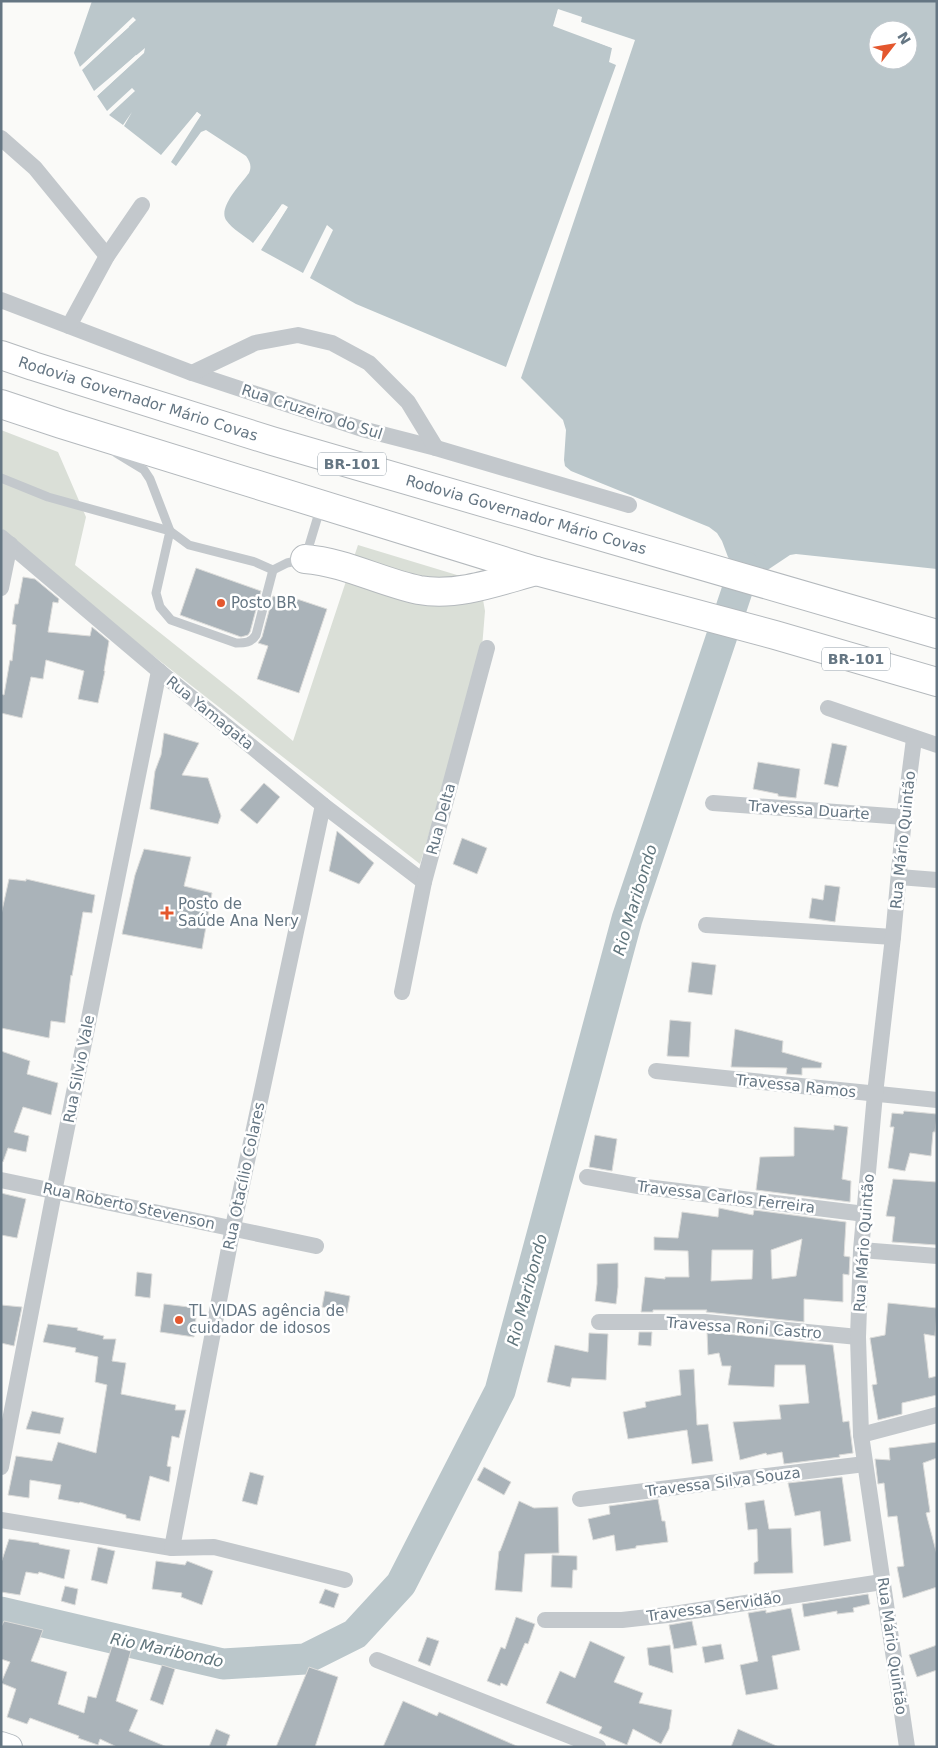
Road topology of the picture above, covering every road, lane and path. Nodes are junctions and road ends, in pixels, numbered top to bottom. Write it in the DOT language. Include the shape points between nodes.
graph roads {
  1 [pos="1,138"];
  2 [pos="142,205"];
  3 [pos="107,256"];
  4 [pos="1,300"];
  5 [pos="69,326"];
  6 [pos="1,355"];
  7 [pos="192,373"];
  8 [pos="1,404"];
  9 [pos="61,424"];
  10 [pos="436,448"];
  11 [pos="1,478"];
  12 [pos="322,504"];
  13 [pos="629,504"];
  14 [pos="170,531"];
  15 [pos="6,540"];
  16 [pos="305,559"];
  17 [pos="273,570"];
  18 [pos="536,571"];
  19 [pos="1,588"];
  20 [pos="937,634"];
  21 [pos="488,648"];
  22 [pos="159,671"];
  23 [pos="937,682"];
  24 [pos="828,708"];
  25 [pos="914,739"];
  26 [pos="937,745"];
  27 [pos="713,803"];
  28 [pos="323,805"];
  29 [pos="904,817"];
  30 [pos="899,876"];
  31 [pos="937,880"];
  32 [pos="424,882"];
  33 [pos="706,925"];
  34 [pos="893,937"];
  35 [pos="402,992"];
  36 [pos="656,1071"];
  37 [pos="875,1094"];
  38 [pos="937,1100"];
  39 [pos="587,1177"];
  40 [pos="1,1180"];
  41 [pos="54,1190"];
  42 [pos="865,1214"];
  43 [pos="233,1228"];
  44 [pos="316,1246"];
  45 [pos="861,1250"];
  46 [pos="937,1256"];
  47 [pos="599,1322"];
  48 [pos="858,1336"];
  49 [pos="937,1415"];
  50 [pos="861,1435"];
  51 [pos="866,1464"];
  52 [pos="1,1467"];
  53 [pos="580,1499"];
  54 [pos="1,1520"];
  55 [pos="172,1548"];
  56 [pos="345,1580"];
  57 [pos="882,1582"];
  58 [pos="545,1620"];
  59 [pos="377,1660"];
  60 [pos="1,1744"];
  61 [pos="10,1747"];
  62 [pos="598,1747"];
  63 [pos="907,1747"];
  1 -- 3 [label="street" via="35,168"];
  2 -- 3 [label="street"];
  3 -- 5 [label="street"];
  4 -- 5 [label="street, Rua Cruzeiro do Sul"];
  5 -- 7 [label="street, Rua Cruzeiro do Sul"];
  6 -- 20 [label="highway, Rodovia Governador Mário Covas / BR-101" via="272,441"];
  7 -- 10 [label="street, Rua Cruzeiro do Sul" via="362,429"];
  7 -- 10 [label="street" via="255,342 298,335 332,343 369,363 408,402"];
  8 -- 9 [label="highway, BR-101"];
  9 -- 12 [label="highway, BR-101"];
  9 -- 14 [label="lane" via="144,470"];
  10 -- 13 [label="street, Rua Cruzeiro do Sul"];
  11 -- 14 [label="lane" via="48,497"];
  12 -- 16 [label="lane"];
  12 -- 18 [label="highway, BR-101"];
  14 -- 17 [label="lane" via="188,545 255,562"];
  14 -- 17 [label="lane" via="156,593 160,607 171,620 236,643 253,640"];
  15 -- 19 [label="street"];
  15 -- 22 [label="street, Rua Yamagata"];
  16 -- 17 [label="lane"];
  16 -- 18 [label="highway" via="324,560 420,590 468,589"];
  18 -- 23 [label="highway, BR-101"];
  21 -- 32 [label="street, Rua Delta"];
  22 -- 28 [label="street, Rua Yamagata"];
  22 -- 41 [label="street, Rua Silvio Vale"];
  24 -- 25 [label="street"];
  25 -- 26 [label="street"];
  25 -- 29 [label="street, Rua Mário Quintão"];
  27 -- 29 [label="street, Travessa Duarte"];
  28 -- 32 [label="street, Rua Yamagata"];
  28 -- 43 [label="street, Rua Otacílio Colares"];
  29 -- 30 [label="street, Rua Mário Quintão"];
  30 -- 31 [label="street"];
  30 -- 34 [label="street, Rua Mário Quintão"];
  32 -- 35 [label="street, Rua Delta"];
  33 -- 34 [label="street"];
  34 -- 37 [label="street, Rua Mário Quintão"];
  36 -- 37 [label="street, Travessa Ramos"];
  37 -- 38 [label="street, Travessa Ramos"];
  37 -- 42 [label="street, Rua Mário Quintão"];
  39 -- 42 [label="street, Travessa Carlos Ferreira"];
  40 -- 41 [label="street, Rua Roberto Stevenson"];
  41 -- 43 [label="street, Rua Roberto Stevenson"];
  41 -- 52 [label="street, Rua Silvio Vale"];
  42 -- 45 [label="street, Rua Mário Quintão"];
  43 -- 44 [label="street, Rua Roberto Stevenson"];
  43 -- 55 [label="street, Rua Otacílio Colares"];
  45 -- 46 [label="street"];
  45 -- 48 [label="street, Rua Mário Quintão"];
  47 -- 48 [label="street, Travessa Roni Castro" via="705,1322"];
  48 -- 50 [label="street, Rua Mário Quintão"];
  49 -- 50 [label="street"];
  50 -- 51 [label="street, Rua Mário Quintão"];
  51 -- 53 [label="street, Travessa Silva Souza"];
  51 -- 57 [label="street, Rua Mário Quintão"];
  54 -- 55 [label="street"];
  55 -- 56 [label="street" via="214,1547"];
  57 -- 58 [label="street, Travessa Servidão" via="667,1615 631,1619"];
  57 -- 63 [label="street, Rua Mário Quintão"];
  59 -- 62 [label="street"];
  60 -- 61 [label="main road"];
}
